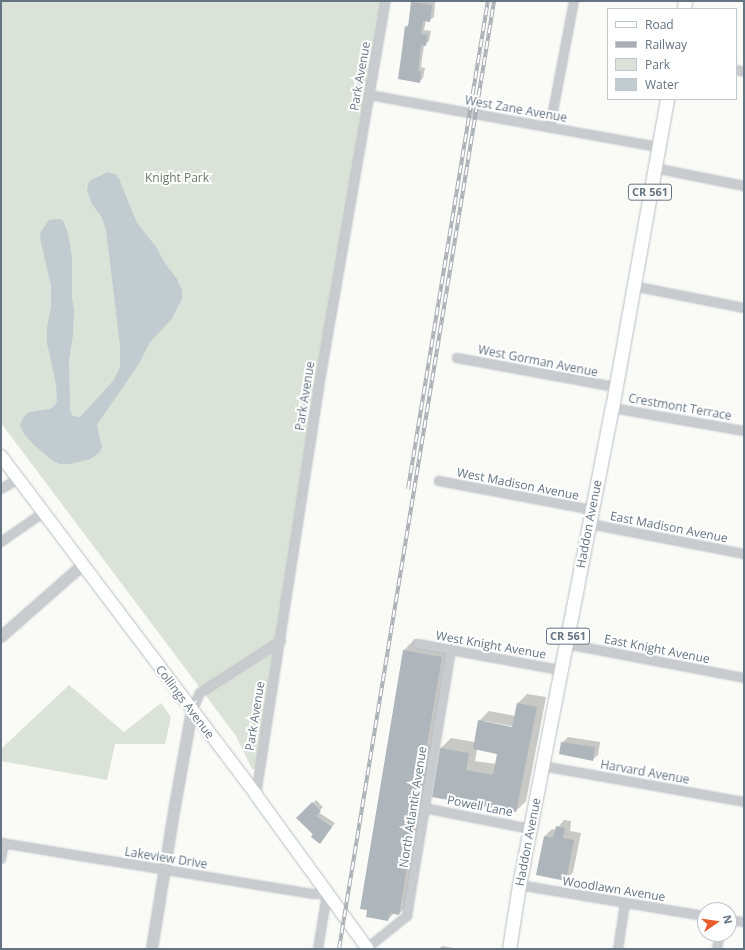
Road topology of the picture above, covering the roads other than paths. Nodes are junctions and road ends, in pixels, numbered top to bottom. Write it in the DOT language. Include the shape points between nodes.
graph roads {
  1 [pos="386,1"];
  2 [pos="574,1"];
  3 [pos="369,95"];
  4 [pos="667,100"];
  5 [pos="550,128"];
  6 [pos="658,147"];
  7 [pos="654,168"];
  8 [pos="744,186"];
  9 [pos="634,286"];
  10 [pos="744,308"];
  11 [pos="457,358"];
  12 [pos="615,387"];
  13 [pos="612,408"];
  14 [pos="744,431"];
  15 [pos="1,456"];
  16 [pos="18,479"];
  17 [pos="439,481"];
  18 [pos="1,489"];
  19 [pos="593,510"];
  20 [pos="43,513"];
  21 [pos="590,524"];
  22 [pos="1,542"];
  23 [pos="744,554"];
  24 [pos="83,565"];
  25 [pos="1,638"];
  26 [pos="281,641"];
  27 [pos="418,644"];
  28 [pos="566,644"];
  29 [pos="450,650"];
  30 [pos="560,670"];
  31 [pos="744,678"];
  32 [pos="192,711"];
  33 [pos="542,766"];
  34 [pos="256,795"];
  35 [pos="744,802"];
  36 [pos="424,808"];
  37 [pos="530,828"];
  38 [pos="2,843"];
  39 [pos="1,859"];
  40 [pos="165,870"];
  41 [pos="519,885"];
  42 [pos="327,894"];
  43 [pos="625,904"];
  44 [pos="697,915"];
  45 [pos="367,948"];
  46 [pos="152,949"];
  47 [pos="318,949"];
  48 [pos="509,949"];
  49 [pos="618,949"];
  1 -- 3 [label="street, Park Avenue"];
  2 -- 5 [label="street"];
  3 -- 5 [label="street, West Zane Avenue"];
  3 -- 26 [label="street, Park Avenue" via="319,388"];
  4 -- 6 [label="main road, Haddon Avenue / CR 561"];
  5 -- 6 [label="street, West Zane Avenue"];
  6 -- 7 [label="main road, Haddon Avenue / CR 561"];
  7 -- 8 [label="street"];
  7 -- 9 [label="main road, Haddon Avenue / CR 561"];
  9 -- 10 [label="street"];
  9 -- 12 [label="main road, Haddon Avenue / CR 561"];
  11 -- 12 [label="street, West Gorman Avenue"];
  12 -- 13 [label="main road, Haddon Avenue / CR 561"];
  13 -- 14 [label="street, Crestmont Terrace"];
  13 -- 19 [label="main road, Haddon Avenue / CR 561"];
  15 -- 16 [label="main road, Collings Avenue"];
  16 -- 18 [label="street"];
  16 -- 20 [label="main road, Collings Avenue"];
  17 -- 19 [label="street, West Madison Avenue"];
  19 -- 21 [label="main road, Haddon Avenue / CR 561"];
  20 -- 22 [label="street"];
  20 -- 24 [label="main road, Collings Avenue"];
  21 -- 23 [label="street, East Madison Avenue"];
  21 -- 28 [label="main road, Haddon Avenue / CR 561"];
  24 -- 25 [label="street"];
  24 -- 32 [label="main road, Collings Avenue"];
  26 -- 32 [label="street" via="200,693"];
  26 -- 34 [label="street, Park Avenue"];
  27 -- 29 [label="street, West Knight Avenue"];
  28 -- 30 [label="main road, Haddon Avenue / CR 561"];
  28 -- 31 [label="street, East Knight Avenue"];
  29 -- 30 [label="street, West Knight Avenue"];
  29 -- 36 [label="street, North Atlantic Avenue"];
  30 -- 33 [label="main road, Haddon Avenue / CR 561"];
  32 -- 34 [label="main road, Collings Avenue"];
  32 -- 40 [label="street"];
  33 -- 35 [label="street, Harvard Avenue"];
  33 -- 37 [label="main road, Haddon Avenue / CR 561"];
  34 -- 42 [label="main road, Collings Avenue"];
  36 -- 37 [label="street, Powell Lane"];
  36 -- 45 [label="street, North Atlantic Avenue" via="407,916"];
  37 -- 41 [label="main road, Haddon Avenue / CR 561"];
  38 -- 39 [label="street"];
  38 -- 40 [label="street, Lakeview Drive"];
  40 -- 42 [label="street, Lakeview Drive" via="312,894"];
  40 -- 46 [label="street"];
  41 -- 43 [label="street, Woodlawn Avenue"];
  41 -- 48 [label="main road, Haddon Avenue / CR 561"];
  42 -- 45 [label="main road, Collings Avenue"];
  42 -- 47 [label="street"];
  43 -- 44 [label="street, Woodlawn Avenue"];
  43 -- 49 [label="street"];
}
